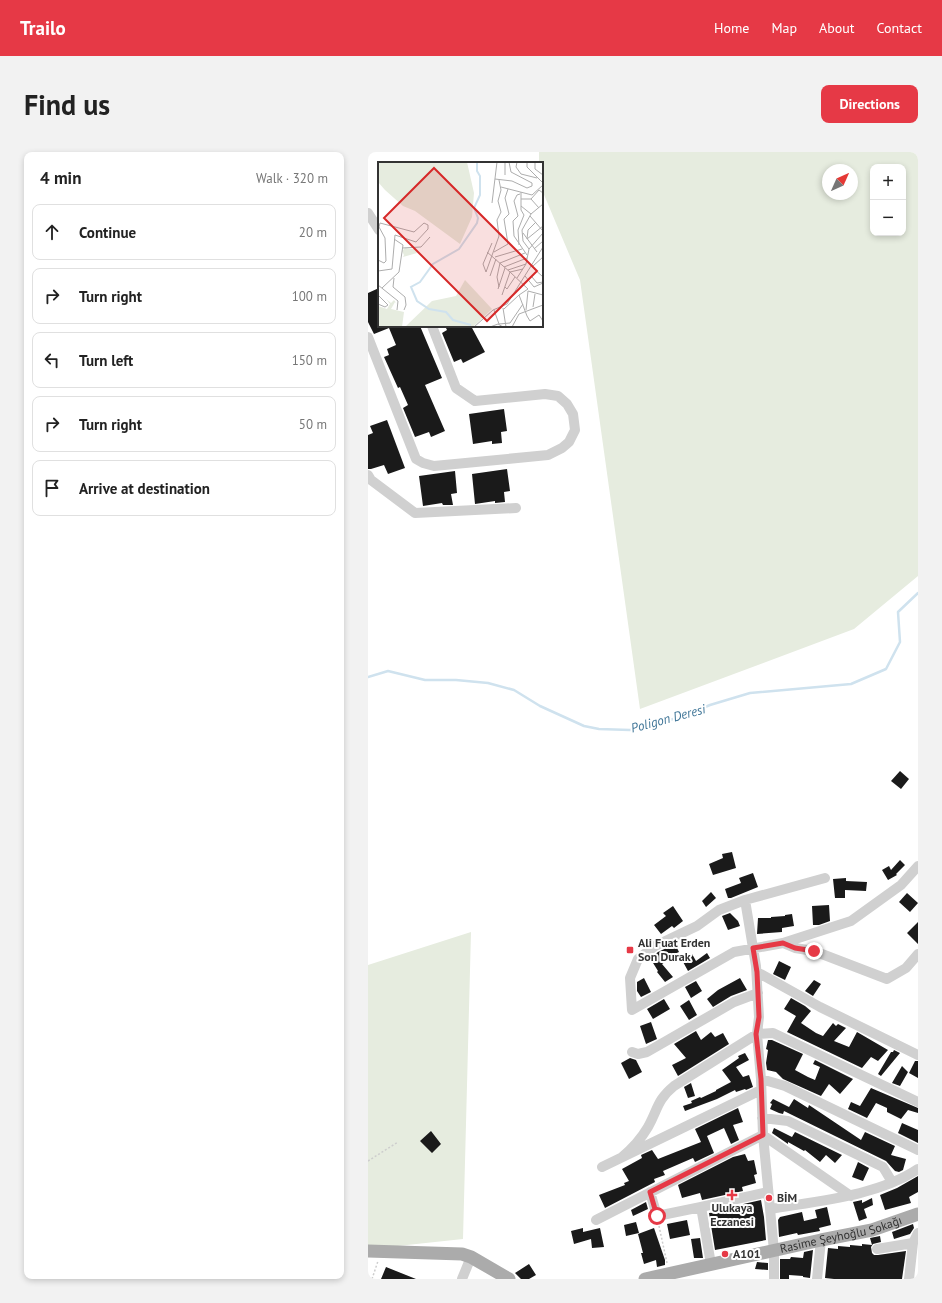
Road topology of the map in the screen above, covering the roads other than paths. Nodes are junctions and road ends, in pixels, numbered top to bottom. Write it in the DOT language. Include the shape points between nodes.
graph roads {
  1 [pos="368,213"];
  2 [pos="378,228"];
  3 [pos="432,327"];
  4 [pos="368,337"];
  5 [pos="368,475"];
  6 [pos="516,508"];
  7 [pos="918,866"];
  8 [pos="824,878"];
  9 [pos="745,900"];
  10 [pos="783,943"];
  11 [pos="753,948"];
  12 [pos="918,954"];
  13 [pos="757,972"];
  14 [pos="758,993"];
  15 [pos="756,1034"];
  16 [pos="632,1052"];
  17 [pos="918,1055"];
  18 [pos="761,1079"];
  19 [pos="761,1090"];
  20 [pos="918,1102"];
  21 [pos="762,1118"];
  22 [pos="763,1135"];
  23 [pos="918,1150"];
  24 [pos="622,1157"];
  25 [pos="602,1167"];
  26 [pos="918,1169"];
  27 [pos="892,1182"];
  28 [pos="650,1192"];
  29 [pos="768,1192"];
  30 [pos="851,1196"];
  31 [pos="701,1208"];
  32 [pos="770,1209"];
  33 [pos="915,1215"];
  34 [pos="596,1220"];
  35 [pos="918,1228"];
  36 [pos="916,1238"];
  37 [pos="821,1240"];
  38 [pos="877,1248"];
  39 [pos="368,1251"];
  40 [pos="774,1251"];
  41 [pos="471,1257"];
  42 [pos="711,1264"];
  43 [pos="912,1275"];
  44 [pos="462,1279"];
  45 [pos="509,1279"];
  46 [pos="646,1279"];
  47 [pos="774,1279"];
  48 [pos="817,1279"];
  1 -- 2 [label="street"];
  3 -- 4 [label="street" via="456,388 475,401 545,394 558,396 573,414 574,430 569,442 548,455 434,466 420,462 416,459"];
  5 -- 6 [label="street" via="371,480 415,513"];
  7 -- 10 [label="street" via="901,885 851,921"];
  8 -- 9 [label="street"];
  9 -- 11 [label="street"];
  9 -- 11 [label="street" via="719,910 697,926 654,946 638,959 630,978 632,1010 734,952"];
  10 -- 11 [label="street"];
  10 -- 12 [label="street" via="814,951 887,978 906,968"];
  11 -- 13 [label="street"];
  13 -- 14 [label="street"];
  13 -- 17 [label="street" via="820,1007"];
  14 -- 15 [label="street" via="759,1017"];
  14 -- 16 [label="street" via="734,1002 647,1052"];
  15 -- 18 [label="street"];
  15 -- 20 [label="street" via="773,1033"];
  15 -- 24 [label="street" via="665,1093 640,1140"];
  18 -- 19 [label="street"];
  18 -- 23 [label="street" via="785,1086"];
  19 -- 21 [label="street"];
  19 -- 24 [label="street"];
  21 -- 22 [label="street"];
  21 -- 27 [label="street" via="788,1121 883,1167"];
  22 -- 28 [label="street"];
  22 -- 29 [label="street"];
  22 -- 30 [label="street"];
  24 -- 25 [label="street"];
  26 -- 27 [label="street"];
  27 -- 30 [label="street"];
  28 -- 31 [label="street" via="657,1216"];
  28 -- 34 [label="street"];
  29 -- 31 [label="street"];
  29 -- 32 [label="street"];
  30 -- 32 [label="street"];
  31 -- 42 [label="street"];
  32 -- 40 [label="street"];
  33 -- 35 [label="street"];
  33 -- 37 [label="main road, Rasime Şeyhoğlu Sokağı" via="872,1230"];
  36 -- 38 [label="street"];
  36 -- 43 [label="street"];
  37 -- 40 [label="main road, Rasime Şeyhoğlu Sokağı"];
  37 -- 48 [label="street"];
  39 -- 41 [label="main road" via="462,1254"];
  40 -- 42 [label="main road, Rasime Şeyhoğlu Sokağı"];
  40 -- 47 [label="street"];
  41 -- 44 [label="street"];
  41 -- 45 [label="main road"];
  42 -- 46 [label="main road, Rasime Şeyhoğlu Sokağı"];
}
